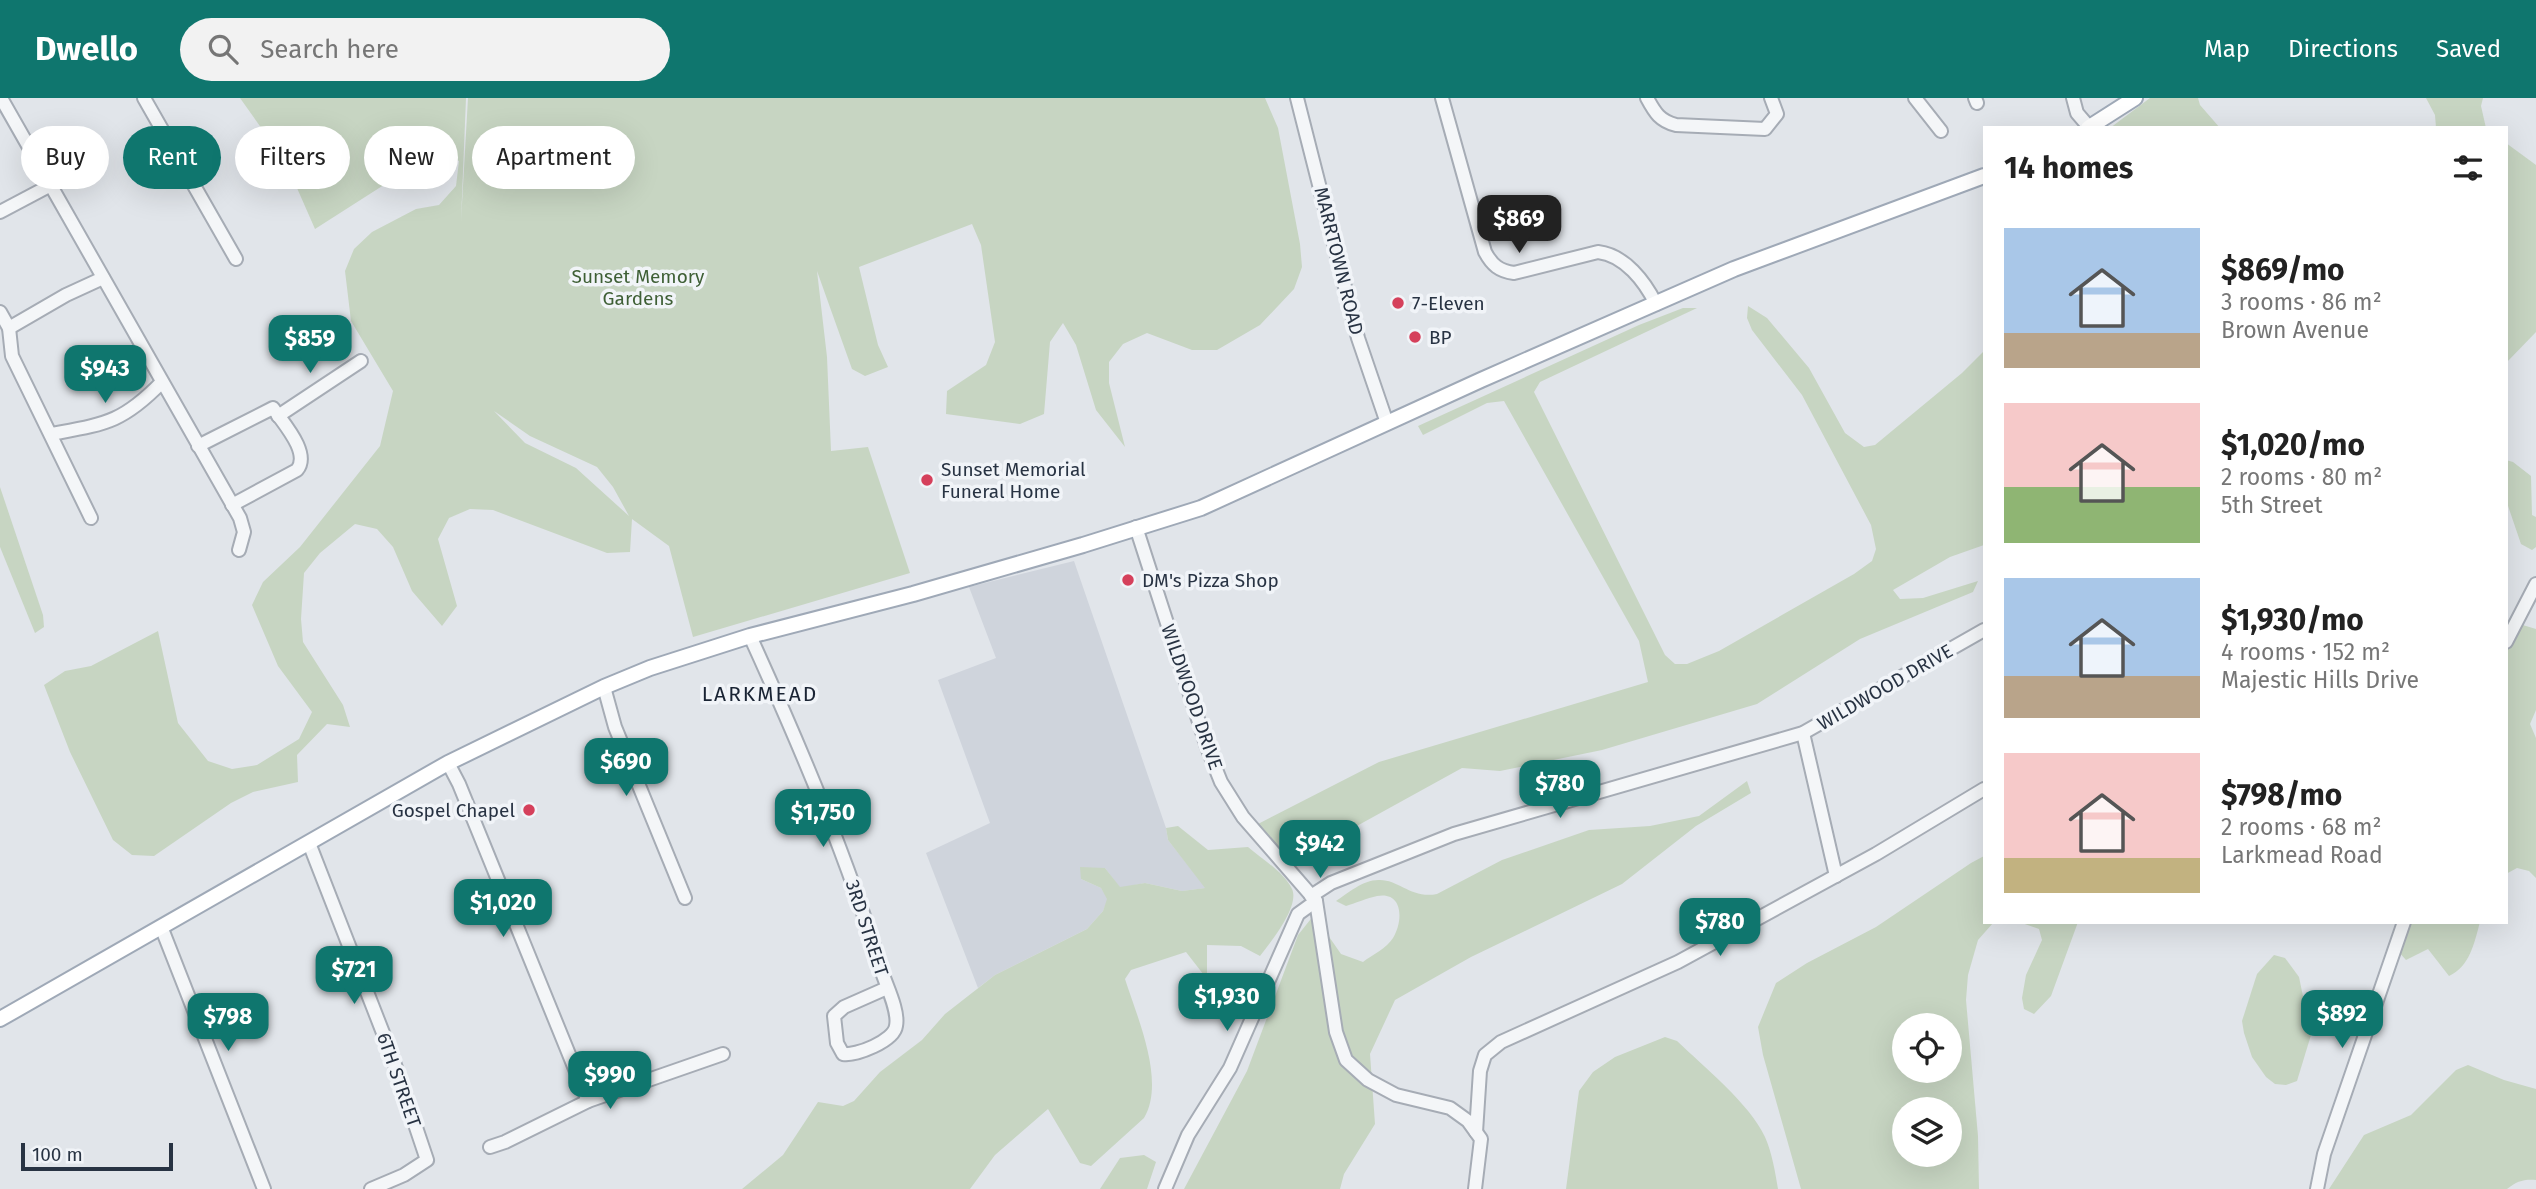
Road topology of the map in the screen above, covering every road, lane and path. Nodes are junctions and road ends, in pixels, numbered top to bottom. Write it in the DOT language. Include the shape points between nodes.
graph roads {
  1 [pos="1,98"];
  2 [pos="144,98"];
  3 [pos="1297,98"];
  4 [pos="1442,98"];
  5 [pos="1647,98"];
  6 [pos="1771,98"];
  7 [pos="1915,98"];
  8 [pos="2073,98"];
  9 [pos="2135,98"];
  10 [pos="2088,126"];
  11 [pos="2091,126"];
  12 [pos="1941,131"];
  13 [pos="21,133"];
  14 [pos="1983,176"];
  15 [pos="43,189"];
  16 [pos="53,189"];
  17 [pos="0,212"];
  18 [pos="236,259"];
  19 [pos="103,278"];
  20 [pos="1656,304"];
  21 [pos="0,312"];
  22 [pos="9,328"];
  23 [pos="361,361"];
  24 [pos="162,382"];
  25 [pos="278,416"];
  26 [pos="1387,422"];
  27 [pos="51,434"];
  28 [pos="198,446"];
  29 [pos="232,505"];
  30 [pos="91,518"];
  31 [pos="1136,527"];
  32 [pos="239,550"];
  33 [pos="2536,584"];
  34 [pos="1983,631"];
  35 [pos="750,636"];
  36 [pos="2508,638"];
  37 [pos="604,687"];
  38 [pos="1802,733"];
  39 [pos="448,763"];
  40 [pos="1983,790"];
  41 [pos="309,843"];
  42 [pos="1836,876"];
  43 [pos="685,898"];
  44 [pos="1314,899"];
  45 [pos="2403,924"];
  46 [pos="162,929"];
  47 [pos="887,988"];
  48 [pos="0,1019"];
  49 [pos="723,1054"];
  50 [pos="588,1101"];
  51 [pos="1476,1132"];
  52 [pos="490,1147"];
  53 [pos="264,1189"];
  54 [pos="371,1189"];
  55 [pos="1165,1189"];
  56 [pos="1475,1189"];
  57 [pos="2317,1189"];
  1 -- 13 [label="street"];
  2 -- 18 [label="street"];
  3 -- 26 [label="street, MARRTOWN ROAD" via="1358,338"];
  4 -- 20 [label="street" via="1490,262 1514,273 1608,253 1638,276"];
  5 -- 6 [label="street" via="1663,122 1765,129 1777,114"];
  7 -- 12 [label="street"];
  8 -- 10 [label="street" via="2077,113"];
  9 -- 11 [label="main road"];
  14 -- 20 [label="main road" via="1769,256"];
  15 -- 17 [label="street"];
  16 -- 19 [label="street"];
  19 -- 22 [label="street"];
  19 -- 24 [label="street"];
  20 -- 26 [label="main road"];
  21 -- 22 [label="street"];
  22 -- 27 [label="street" via="12,356"];
  23 -- 25 [label="street"];
  24 -- 27 [label="street" via="119,418"];
  24 -- 28 [label="street"];
  25 -- 28 [label="street" via="273,408"];
  25 -- 29 [label="street" via="295,440 302,464"];
  26 -- 31 [label="main road" via="1201,508"];
  27 -- 30 [label="street"];
  28 -- 29 [label="street"];
  29 -- 32 [label="street" via="244,531"];
  31 -- 35 [label="main road" via="913,594"];
  31 -- 44 [label="street, WILDWOOD DRIVE" via="1222,782 1243,817"];
  33 -- 36 [label="street"];
  34 -- 38 [label="street, WILDWOOD DRIVE"];
  35 -- 37 [label="main road"];
  35 -- 47 [label="street, 3RD STREET" via="838,842"];
  37 -- 39 [label="main road"];
  37 -- 43 [label="street" via="615,727"];
  38 -- 42 [label="street, WILDWOOD DRIVE"];
  38 -- 44 [label="street" via="1454,834 1331,883"];
  39 -- 41 [label="main road"];
  39 -- 50 [label="street"];
  40 -- 42 [label="street"];
  41 -- 46 [label="main road"];
  41 -- 54 [label="street, 6TH STREET" via="427,1160"];
  42 -- 51 [label="street" via="1678,962 1501,1042 1485,1055 1480,1071"];
  44 -- 51 [label="street" via="1336,1032 1346,1060 1396,1096 1450,1108"];
  44 -- 55 [label="street" via="1298,914 1230,1068 1188,1135"];
  45 -- 57 [label="street" via="2324,1154"];
  46 -- 48 [label="main road"];
  46 -- 53 [label="street"];
  47 -- 47 [label="street, 3RD STREET" via="897,1022 895,1031 888,1039 843,1054 834,1016"];
  49 -- 50 [label="street"];
  50 -- 52 [label="street"];
  51 -- 56 [label="street" via="1481,1139"];
}
